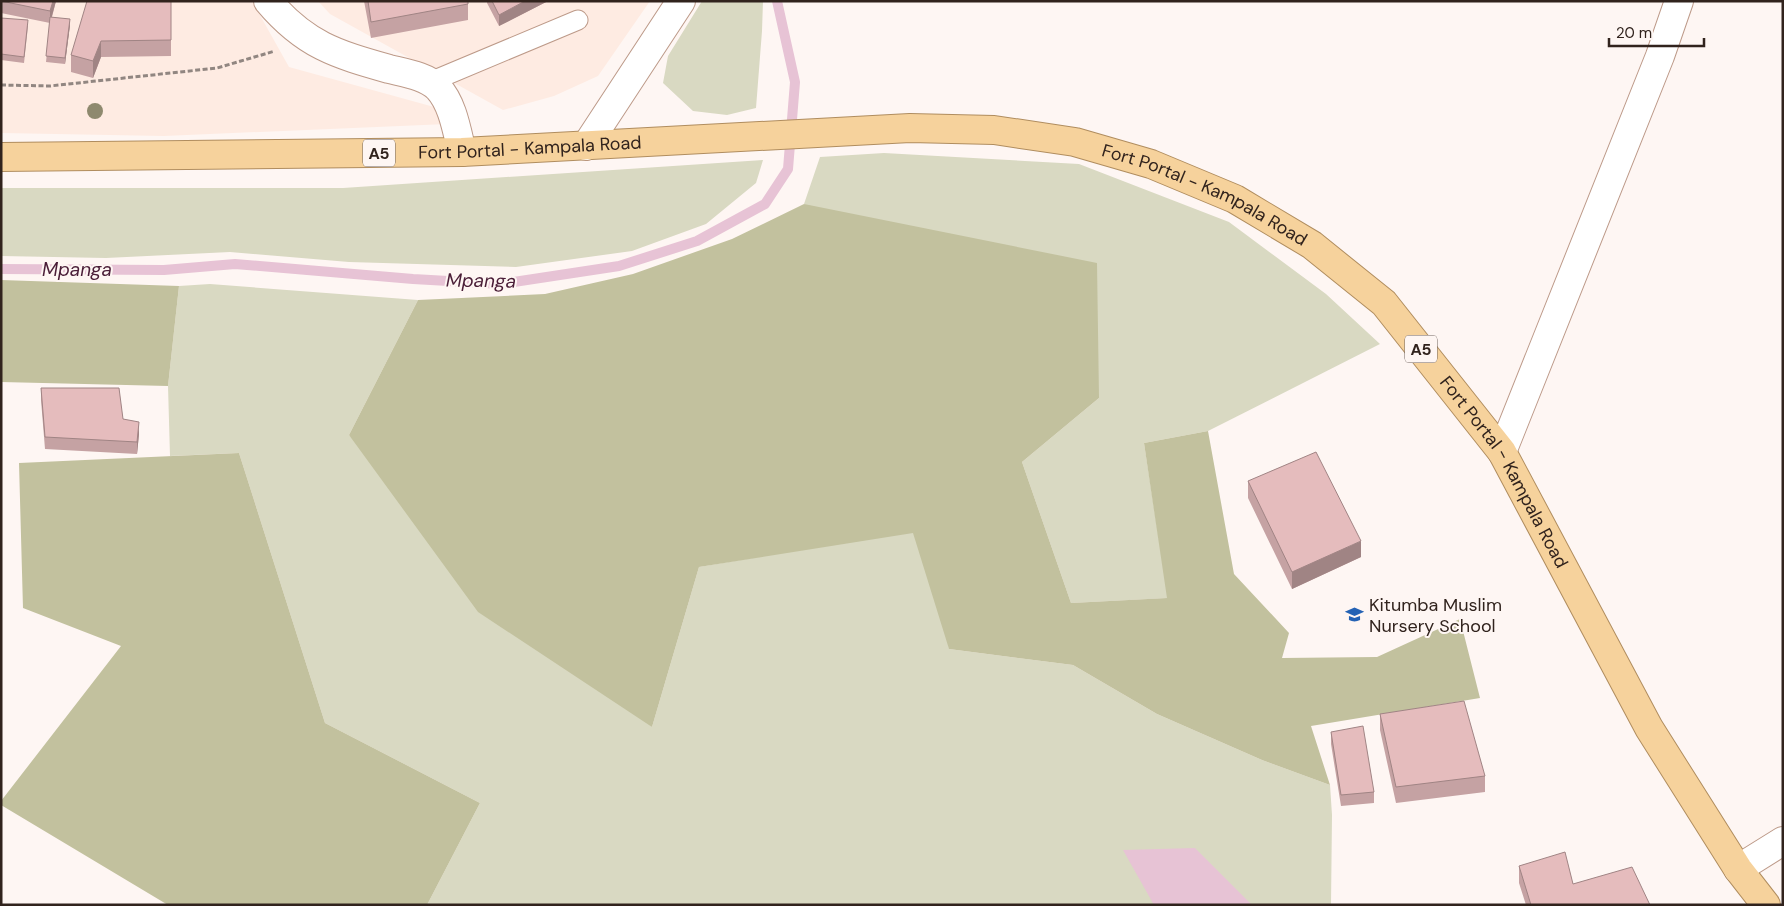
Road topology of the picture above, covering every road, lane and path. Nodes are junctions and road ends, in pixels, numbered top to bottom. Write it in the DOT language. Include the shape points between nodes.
graph roads {
  1 [pos="268,1"];
  2 [pos="681,1"];
  3 [pos="1679,1"];
  4 [pos="578,20"];
  5 [pos="311,41"];
  6 [pos="430,82"];
  7 [pos="1,85"];
  8 [pos="586,146"];
  9 [pos="462,152"];
  10 [pos="1,156"];
  11 [pos="1502,452"];
  12 [pos="1783,842"];
  13 [pos="1738,869"];
  14 [pos="1766,905"];
  1 -- 5 [label="street"];
  2 -- 8 [label="street"];
  3 -- 11 [label="street" via="1657,64"];
  4 -- 6 [label="lane"];
  5 -- 6 [label="street" via="332,51"];
  5 -- 7 [label="path" via="217,68 50,86"];
  6 -- 9 [label="street" via="445,98"];
  8 -- 9 [label="highway, Fort Portal - Kampala Road / A5"];
  8 -- 11 [label="highway, Fort Portal - Kampala Road / A5" via="910,128 994,130 1075,142 1150,164 1235,199 1312,245 1384,303"];
  9 -- 10 [label="highway, Fort Portal - Kampala Road / A5"];
  11 -- 13 [label="highway, Fort Portal - Kampala Road / A5" via="1649,728"];
  12 -- 13 [label="street"];
  13 -- 14 [label="highway, Fort Portal - Kampala Road / A5"];
}
